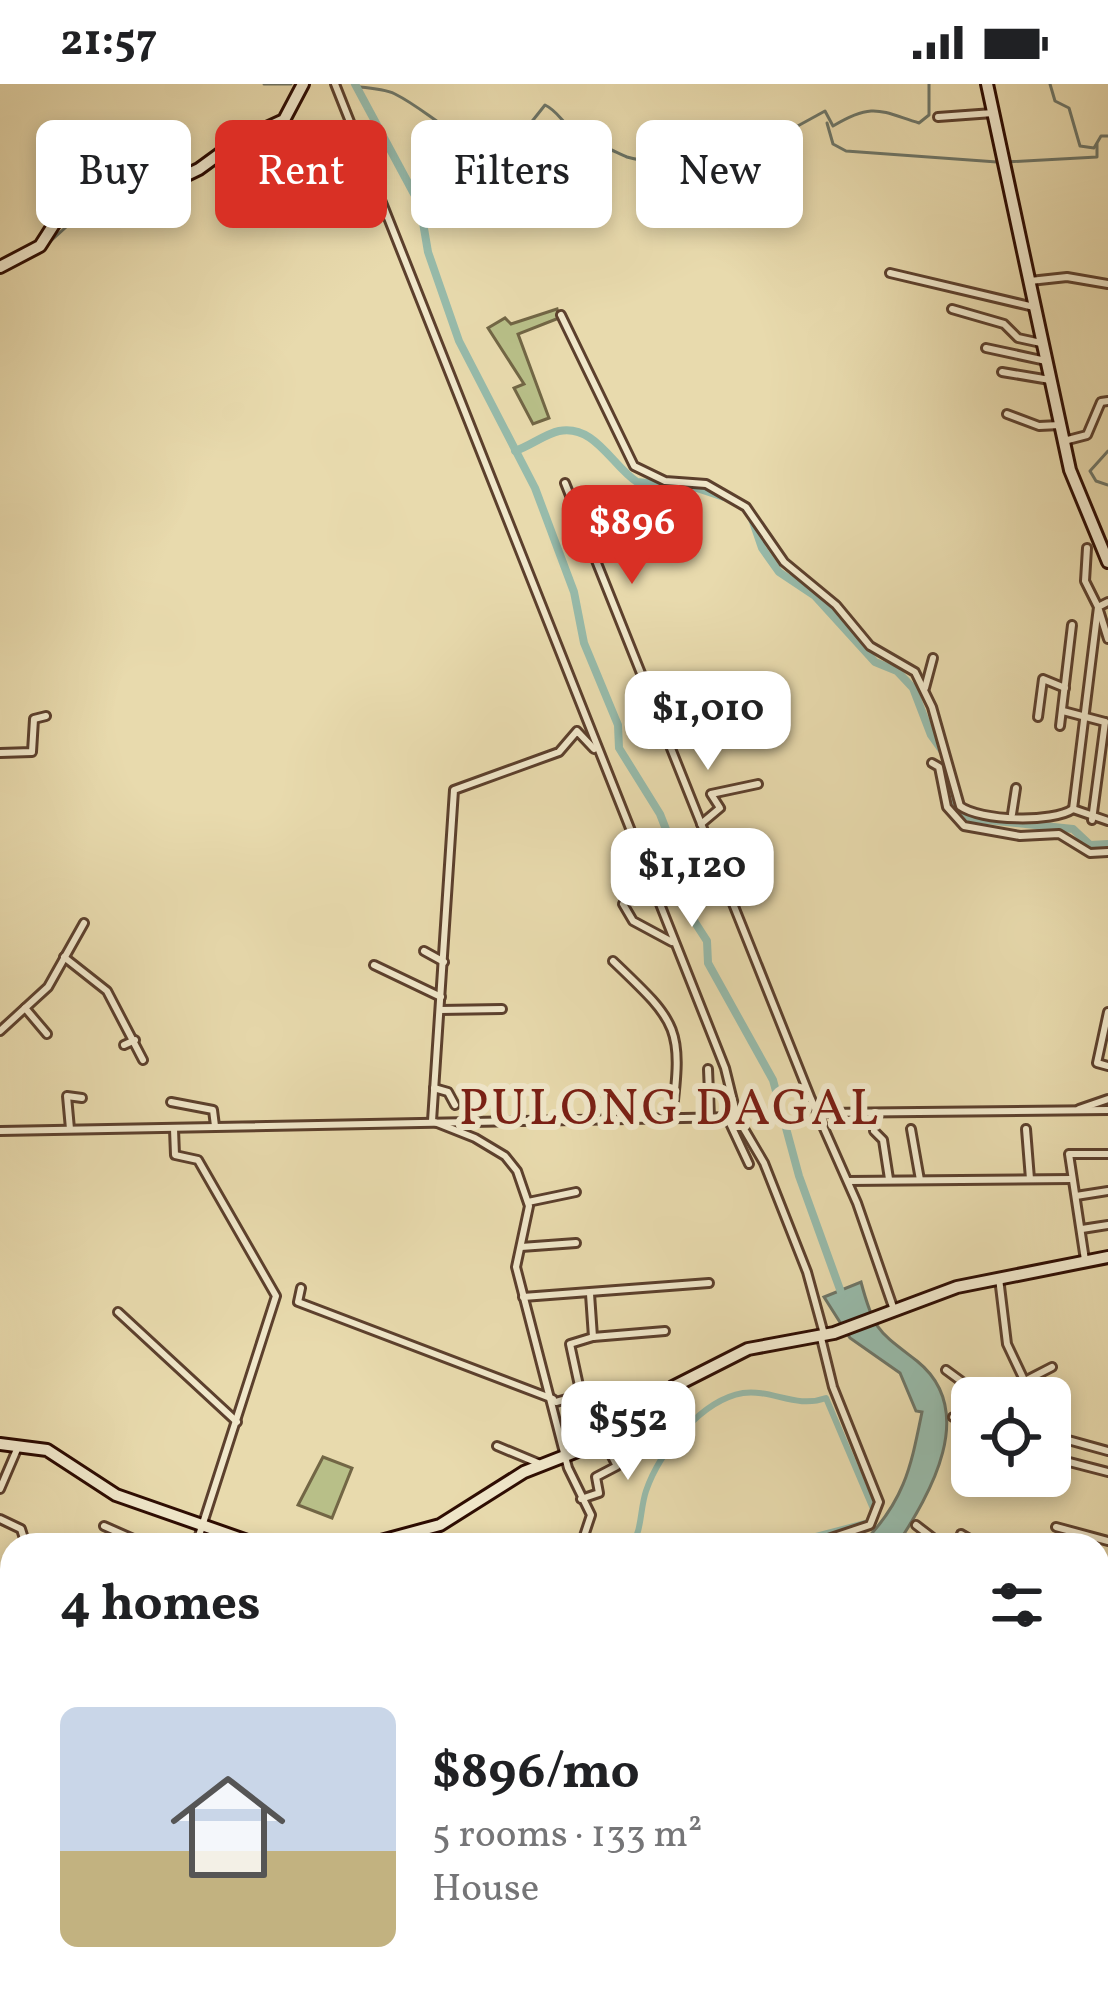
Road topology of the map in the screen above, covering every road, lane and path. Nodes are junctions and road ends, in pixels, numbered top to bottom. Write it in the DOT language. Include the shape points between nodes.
graph roads {
  1 [pos="303,84"];
  2 [pos="335,84"];
  3 [pos="987,84"];
  4 [pos="993,113"];
  5 [pos="938,117"];
  6 [pos="0,267"];
  7 [pos="890,273"];
  8 [pos="1028,281"];
  9 [pos="1108,284"];
  10 [pos="1034,307"];
  11 [pos="952,308"];
  12 [pos="561,315"];
  13 [pos="1042,343"];
  14 [pos="986,348"];
  15 [pos="1046,361"];
  16 [pos="1002,371"];
  17 [pos="1050,380"];
  18 [pos="1108,401"];
  19 [pos="1007,414"];
  20 [pos="1060,425"];
  21 [pos="1064,441"];
  22 [pos="565,483"];
  23 [pos="1087,548"];
  24 [pos="1108,562"];
  25 [pos="1108,602"];
  26 [pos="1098,607"];
  27 [pos="1072,625"];
  28 [pos="1108,639"];
  29 [pos="1070,644"];
  30 [pos="1091,647"];
  31 [pos="933,658"];
  32 [pos="925,688"];
  33 [pos="1065,688"];
  34 [pos="1063,711"];
  35 [pos="46,716"];
  36 [pos="1038,716"];
  37 [pos="1084,718"];
  38 [pos="1107,722"];
  39 [pos="1060,726"];
  40 [pos="0,753"];
  41 [pos="598,754"];
  42 [pos="932,763"];
  43 [pos="758,784"];
  44 [pos="1016,788"];
  45 [pos="1073,809"];
  46 [pos="1012,815"];
  47 [pos="1092,820"];
  48 [pos="1108,821"];
  49 [pos="701,824"];
  50 [pos="752,836"];
  51 [pos="711,850"];
  52 [pos="1108,852"];
  53 [pos="623,904"];
  54 [pos="84,923"];
  55 [pos="675,945"];
  56 [pos="424,951"];
  57 [pos="64,956"];
  58 [pos="444,962"];
  59 [pos="613,962"];
  60 [pos="374,965"];
  61 [pos="441,997"];
  62 [pos="25,1008"];
  63 [pos="502,1009"];
  64 [pos="440,1010"];
  65 [pos="1108,1012"];
  66 [pos="0,1030"];
  67 [pos="46,1034"];
  68 [pos="135,1040"];
  69 [pos="124,1046"];
  70 [pos="143,1060"];
  71 [pos="1108,1066"];
  72 [pos="708,1069"];
  73 [pos="434,1088"];
  74 [pos="82,1098"];
  75 [pos="1108,1099"];
  76 [pos="171,1102"];
  77 [pos="455,1105"];
  78 [pos="1079,1109"];
  79 [pos="1108,1110"];
  80 [pos="820,1113"];
  81 [pos="732,1117"];
  82 [pos="672,1118"];
  83 [pos="710,1118"];
  84 [pos="433,1121"];
  85 [pos="215,1126"];
  86 [pos="173,1128"];
  87 [pos="911,1129"];
  88 [pos="1026,1129"];
  89 [pos="70,1130"];
  90 [pos="0,1131"];
  91 [pos="874,1131"];
  92 [pos="1108,1154"];
  93 [pos="749,1164"];
  94 [pos="889,1179"];
  95 [pos="1030,1179"];
  96 [pos="1072,1179"];
  97 [pos="920,1180"];
  98 [pos="848,1181"];
  99 [pos="1108,1191"];
  100 [pos="576,1192"];
  101 [pos="1076,1196"];
  102 [pos="527,1202"];
  103 [pos="1108,1225"];
  104 [pos="1081,1229"];
  105 [pos="576,1243"];
  106 [pos="521,1247"];
  107 [pos="1108,1257"];
  108 [pos="1085,1260"];
  109 [pos="999,1278"];
  110 [pos="710,1282"];
  111 [pos="301,1288"];
  112 [pos="590,1294"];
  113 [pos="524,1297"];
  114 [pos="893,1307"];
  115 [pos="118,1312"];
  116 [pos="665,1331"];
  117 [pos="827,1334"];
  118 [pos="593,1336"];
  119 [pos="1052,1367"];
  120 [pos="946,1370"];
  121 [pos="956,1377"];
  122 [pos="1023,1377"];
  123 [pos="1034,1377"];
  124 [pos="554,1400"];
  125 [pos="237,1422"];
  126 [pos="1071,1439"];
  127 [pos="604,1441"];
  128 [pos="0,1444"];
  129 [pos="497,1446"];
  130 [pos="18,1447"];
  131 [pos="1108,1449"];
  132 [pos="566,1457"];
  133 [pos="1071,1462"];
  134 [pos="544,1465"];
  135 [pos="1108,1472"];
  136 [pos="0,1489"];
  137 [pos="581,1499"];
  138 [pos="204,1525"];
  139 [pos="916,1525"];
  140 [pos="104,1526"];
  141 [pos="1056,1527"];
  142 [pos="120,1533"];
  143 [pos="201,1533"];
  144 [pos="218,1533"];
  145 [pos="418,1533"];
  146 [pos="587,1533"];
  147 [pos="846,1533"];
  148 [pos="926,1533"];
  149 [pos="1078,1533"];
  1 -- 6 [label="street" via="284,120 161,187 58,218 40,246"];
  2 -- 41 [label="street"];
  3 -- 4 [label="street"];
  4 -- 5 [label="street"];
  4 -- 8 [label="street"];
  7 -- 10 [label="street"];
  8 -- 9 [label="street"];
  8 -- 10 [label="street"];
  10 -- 13 [label="street"];
  11 -- 13 [label="street"];
  12 -- 32 [label="street" via="634,466 665,481 706,484 746,507 784,562"];
  13 -- 15 [label="street"];
  14 -- 15 [label="street"];
  15 -- 17 [label="street"];
  16 -- 17 [label="street"];
  17 -- 20 [label="street"];
  18 -- 21 [label="street" via="1087,435"];
  19 -- 20 [label="street"];
  20 -- 21 [label="street"];
  21 -- 24 [label="street"];
  22 -- 49 [label="street"];
  23 -- 26 [label="street" via="1085,581"];
  25 -- 26 [label="street"];
  26 -- 28 [label="street"];
  26 -- 30 [label="street"];
  27 -- 29 [label="street"];
  29 -- 30 [label="street"];
  29 -- 33 [label="street"];
  30 -- 37 [label="street"];
  31 -- 32 [label="street"];
  32 -- 46 [label="street" via="960,806 979,816"];
  33 -- 34 [label="street"];
  33 -- 36 [label="street" via="1043,680"];
  34 -- 37 [label="street"];
  34 -- 39 [label="street"];
  35 -- 40 [label="street" via="34,719 33,751"];
  37 -- 38 [label="street"];
  37 -- 45 [label="street"];
  38 -- 47 [label="street"];
  41 -- 55 [label="street"];
  41 -- 58 [label="street" via="574,731 559,752 454,790"];
  42 -- 52 [label="street" via="946,807 964,826 1059,834 1097,856"];
  43 -- 49 [label="street" via="711,794 720,808"];
  44 -- 46 [label="street"];
  45 -- 46 [label="street" via="1048,821"];
  45 -- 47 [label="street"];
  47 -- 48 [label="street"];
  49 -- 51 [label="street"];
  50 -- 51 [label="street"];
  51 -- 80 [label="street"];
  53 -- 55 [label="street" via="634,921"];
  54 -- 57 [label="street"];
  55 -- 81 [label="street" via="724,1068"];
  56 -- 58 [label="street"];
  57 -- 62 [label="street"];
  57 -- 68 [label="street" via="107,992"];
  58 -- 61 [label="street"];
  59 -- 82 [label="street" via="656,1000 678,1039"];
  60 -- 61 [label="street"];
  61 -- 64 [label="street"];
  62 -- 66 [label="street"];
  62 -- 67 [label="street"];
  63 -- 64 [label="street"];
  64 -- 73 [label="street"];
  65 -- 71 [label="street" via="1096,1063"];
  68 -- 69 [label="street"];
  68 -- 70 [label="street"];
  72 -- 83 [label="street"];
  73 -- 77 [label="street"];
  73 -- 84 [label="street"];
  74 -- 89 [label="street" via="67,1096"];
  75 -- 78 [label="street"];
  76 -- 85 [label="street" via="213,1110"];
  78 -- 79 [label="street"];
  78 -- 80 [label="street"];
  80 -- 98 [label="street"];
  81 -- 83 [label="street"];
  81 -- 93 [label="street"];
  81 -- 117 [label="street" via="764,1163"];
  82 -- 83 [label="street"];
  82 -- 84 [label="street"];
  84 -- 85 [label="street"];
  84 -- 102 [label="street" via="506,1156"];
  85 -- 86 [label="street"];
  86 -- 89 [label="street"];
  86 -- 125 [label="street" via="176,1155 198,1160 276,1296"];
  87 -- 97 [label="street"];
  88 -- 95 [label="street"];
  89 -- 90 [label="street"];
  91 -- 94 [label="street" via="884,1140"];
  92 -- 96 [label="street" via="1069,1154"];
  94 -- 97 [label="street"];
  94 -- 98 [label="street"];
  95 -- 96 [label="street"];
  95 -- 97 [label="street"];
  96 -- 101 [label="street"];
  98 -- 114 [label="street"];
  99 -- 101 [label="street"];
  100 -- 102 [label="street"];
  101 -- 104 [label="street"];
  102 -- 106 [label="street"];
  103 -- 104 [label="street"];
  104 -- 108 [label="street"];
  105 -- 106 [label="street"];
  106 -- 113 [label="street" via="516,1267"];
  107 -- 108 [label="street"];
  108 -- 109 [label="street"];
  109 -- 114 [label="street"];
  109 -- 122 [label="street" via="1007,1344"];
  110 -- 112 [label="street"];
  111 -- 124 [label="street" via="298,1302"];
  112 -- 113 [label="street"];
  112 -- 118 [label="street"];
  113 -- 124 [label="street"];
  114 -- 117 [label="street"];
  115 -- 125 [label="street"];
  116 -- 118 [label="street"];
  117 -- 127 [label="street" via="748,1348 673,1388 644,1418"];
  117 -- 147 [label="street" via="833,1387 879,1502 870,1525"];
  118 -- 124 [label="street" via="570,1344 581,1394"];
  119 -- 123 [label="street"];
  120 -- 121 [label="street"];
  124 -- 132 [label="street"];
  125 -- 138 [label="street"];
  126 -- 131 [label="street"];
  127 -- 132 [label="street"];
  127 -- 137 [label="street" via="617,1466 596,1478 599,1492"];
  128 -- 130 [label="street"];
  129 -- 134 [label="street"];
  130 -- 136 [label="street"];
  130 -- 138 [label="street" via="47,1450 94,1485"];
  132 -- 134 [label="street"];
  132 -- 137 [label="street"];
  133 -- 135 [label="street"];
  134 -- 145 [label="street"];
  137 -- 146 [label="street" via="592,1523"];
  138 -- 143 [label="street"];
  138 -- 144 [label="street"];
  139 -- 148 [label="street"];
  140 -- 142 [label="street"];
  141 -- 149 [label="street"];
}
